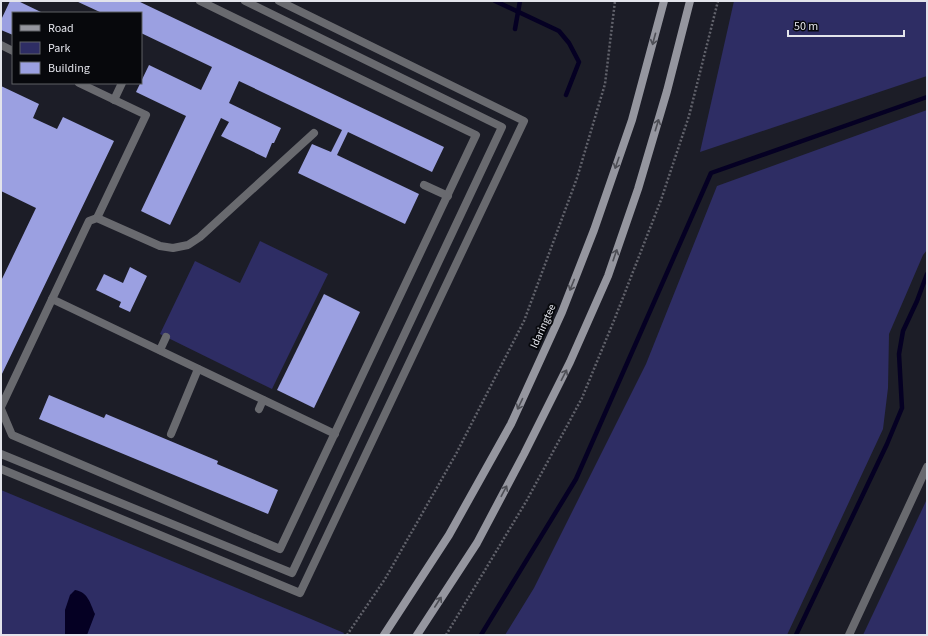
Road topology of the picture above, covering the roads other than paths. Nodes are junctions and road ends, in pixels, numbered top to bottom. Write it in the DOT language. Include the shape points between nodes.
graph roads {
  1 [pos="200,1"];
  2 [pos="245,1"];
  3 [pos="279,1"];
  4 [pos="664,1"];
  5 [pos="690,1"];
  6 [pos="1,45"];
  7 [pos="12,50"];
  8 [pos="81,84"];
  9 [pos="122,84"];
  10 [pos="114,100"];
  11 [pos="314,133"];
  12 [pos="424,185"];
  13 [pos="448,196"];
  14 [pos="97,218"];
  15 [pos="52,299"];
  16 [pos="166,337"];
  17 [pos="160,350"];
  18 [pos="198,369"];
  19 [pos="263,400"];
  20 [pos="1,408"];
  21 [pos="259,409"];
  22 [pos="171,434"];
  23 [pos="335,434"];
  24 [pos="1,454"];
  25 [pos="927,467"];
  26 [pos="1,468"];
  27 [pos="384,635"];
  28 [pos="417,635"];
  29 [pos="850,635"];
  1 -- 13 [label="lane" via="476,135"];
  2 -- 24 [label="lane" via="502,127 292,573"];
  3 -- 26 [label="lane" via="524,120 300,593"];
  4 -- 27 [label="main road, Idaringtee, one-way" via="632,120 562,312 507,431 449,535"];
  28 -- 5 [label="main road, one-way" via="477,543 570,362 608,276 638,189"];
  6 -- 7 [label="lane"];
  8 -- 10 [label="lane"];
  9 -- 10 [label="lane"];
  10 -- 14 [label="lane" via="146,115"];
  11 -- 14 [label="lane" via="188,245 173,248 160,246"];
  12 -- 13 [label="lane"];
  13 -- 23 [label="lane"];
  14 -- 15 [label="lane" via="89,221"];
  15 -- 17 [label="lane"];
  15 -- 20 [label="lane"];
  16 -- 17 [label="lane"];
  17 -- 18 [label="lane"];
  18 -- 19 [label="lane"];
  18 -- 22 [label="lane"];
  19 -- 21 [label="lane"];
  19 -- 23 [label="lane"];
  20 -- 23 [label="lane" via="12,435 280,549"];
  25 -- 29 [label="lane"];
}
